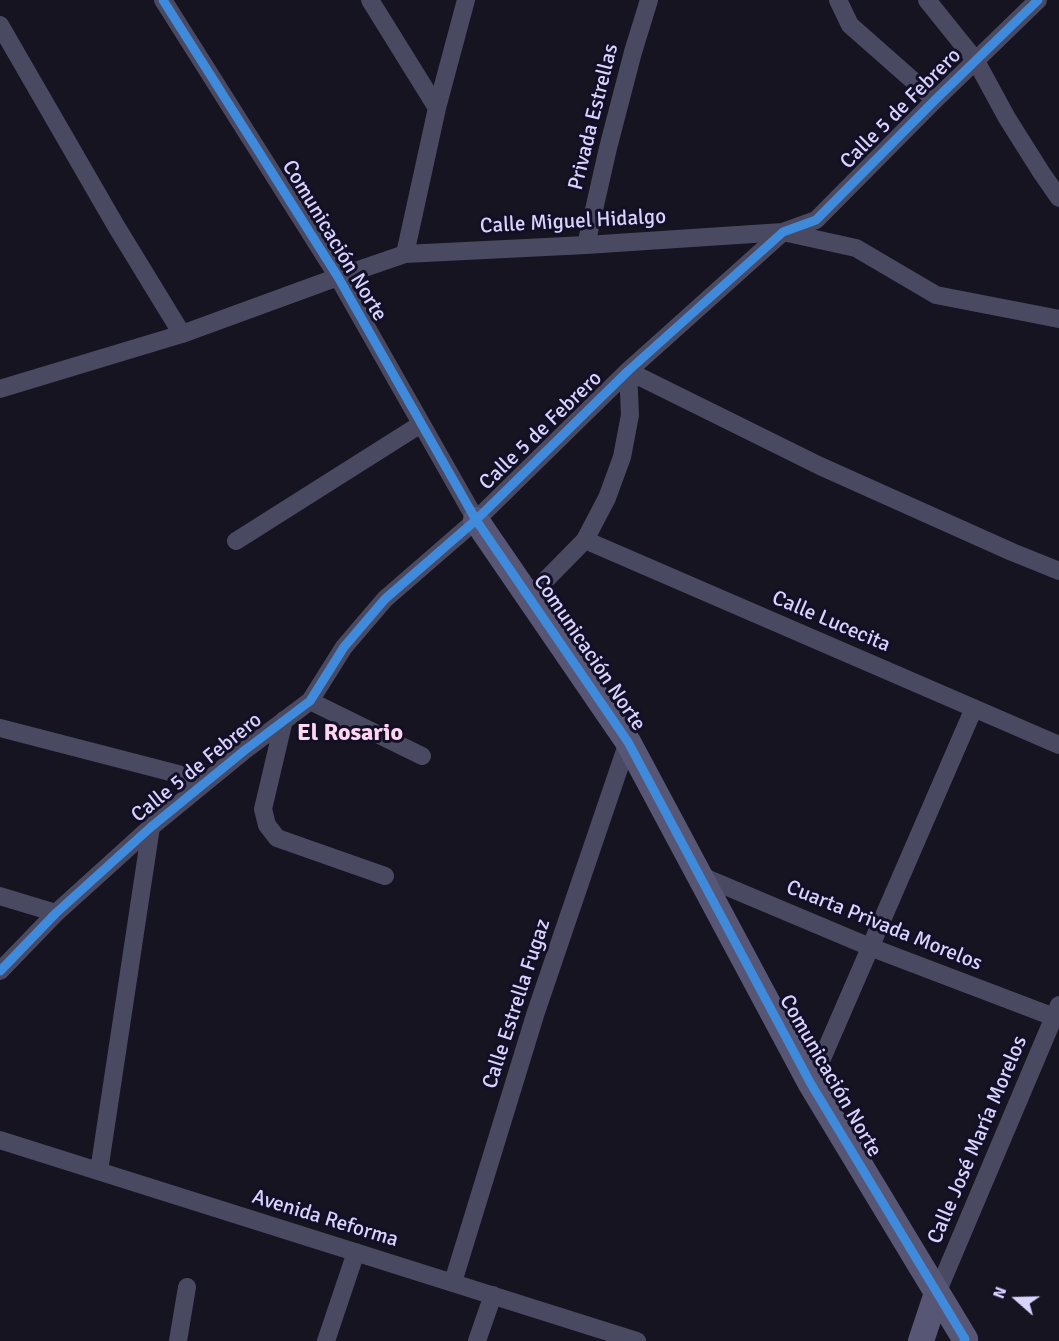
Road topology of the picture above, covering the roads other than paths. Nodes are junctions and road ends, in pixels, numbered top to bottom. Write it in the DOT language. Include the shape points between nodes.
graph roads {
  1 [pos="163,0"];
  2 [pos="370,0"];
  3 [pos="466,0"];
  4 [pos="649,0"];
  5 [pos="838,0"];
  6 [pos="927,0"];
  7 [pos="1038,0"];
  8 [pos="0,25"];
  9 [pos="976,61"];
  10 [pos="935,100"];
  11 [pos="437,108"];
  12 [pos="1041,172"];
  13 [pos="1059,172"];
  14 [pos="1059,198"];
  15 [pos="783,232"];
  16 [pos="586,245"];
  17 [pos="405,254"];
  18 [pos="338,277"];
  19 [pos="1059,319"];
  20 [pos="182,334"];
  21 [pos="628,371"];
  22 [pos="0,389"];
  23 [pos="422,424"];
  24 [pos="476,520"];
  25 [pos="585,540"];
  26 [pos="236,541"];
  27 [pos="1059,571"];
  28 [pos="529,597"];
  29 [pos="310,701"];
  30 [pos="974,708"];
  31 [pos="284,720"];
  32 [pos="0,728"];
  33 [pos="628,742"];
  34 [pos="1059,745"];
  35 [pos="422,756"];
  36 [pos="206,781"];
  37 [pos="151,826"];
  38 [pos="699,875"];
  39 [pos="385,876"];
  40 [pos="0,896"];
  41 [pos="56,913"];
  42 [pos="870,947"];
  43 [pos="0,971"];
  44 [pos="1057,1011"];
  45 [pos="811,1084"];
  46 [pos="0,1140"];
  47 [pos="99,1171"];
  48 [pos="356,1252"];
  49 [pos="453,1282"];
  50 [pos="187,1287"];
  51 [pos="937,1293"];
  52 [pos="493,1295"];
  53 [pos="964,1340"];
  54 [pos="178,1341"];
  55 [pos="327,1341"];
  56 [pos="477,1341"];
  57 [pos="637,1341"];
  58 [pos="921,1341"];
  1 -- 18 [label="street, Comunicación Norte"];
  2 -- 11 [label="street"];
  3 -- 11 [label="street"];
  4 -- 16 [label="street, Privada Estrellas"];
  5 -- 10 [label="street" via="849,26"];
  6 -- 9 [label="street"];
  7 -- 9 [label="street, Calle 5 de Febrero"];
  8 -- 20 [label="street"];
  9 -- 10 [label="street, Calle 5 de Febrero"];
  9 -- 12 [label="street"];
  10 -- 15 [label="street, Calle 5 de Febrero" via="816,220"];
  11 -- 17 [label="street"];
  12 -- 13 [label="street"];
  12 -- 14 [label="street"];
  15 -- 16 [label="street, Calle Miguel Hidalgo"];
  15 -- 19 [label="street, Calle Miguel Hidalgo" via="856,248 936,295"];
  15 -- 21 [label="street, Calle 5 de Febrero"];
  16 -- 17 [label="street, Calle Miguel Hidalgo"];
  17 -- 18 [label="street, Calle Miguel Hidalgo"];
  18 -- 20 [label="street, Calle Miguel Hidalgo"];
  18 -- 23 [label="street, Comunicación Norte"];
  20 -- 22 [label="street, Calle Miguel Hidalgo"];
  21 -- 24 [label="street, Calle 5 de Febrero"];
  21 -- 25 [label="street" via="630,415 622,458"];
  21 -- 27 [label="street" via="820,465"];
  23 -- 24 [label="street, Comunicación Norte"];
  23 -- 26 [label="street"];
  24 -- 28 [label="street, Comunicación Norte"];
  24 -- 29 [label="street, Calle 5 de Febrero" via="385,599 344,647"];
  25 -- 28 [label="street"];
  25 -- 30 [label="street, Calle Lucecita"];
  28 -- 33 [label="street, Comunicación Norte"];
  29 -- 31 [label="street, Calle 5 de Febrero"];
  29 -- 35 [label="street"];
  30 -- 34 [label="street, Calle Lucecita"];
  30 -- 42 [label="street"];
  31 -- 36 [label="street, Calle 5 de Febrero"];
  31 -- 39 [label="street" via="263,809 267,825 277,838"];
  32 -- 36 [label="street"];
  33 -- 38 [label="street, Comunicación Norte"];
  33 -- 49 [label="street, Calle Estrella Fugaz" via="536,1012"];
  36 -- 37 [label="street, Calle 5 de Febrero"];
  37 -- 41 [label="street, Calle 5 de Febrero"];
  37 -- 47 [label="street"];
  38 -- 42 [label="street, Cuarta Privada Morelos"];
  38 -- 45 [label="street, Comunicación Norte"];
  40 -- 41 [label="street"];
  41 -- 43 [label="street, Calle 5 de Febrero"];
  42 -- 44 [label="street, Cuarta Privada Morelos"];
  42 -- 45 [label="street"];
  44 -- 51 [label="street, Calle José María Morelos"];
  45 -- 51 [label="street, Comunicación Norte"];
  46 -- 47 [label="street, Avenida Reforma"];
  47 -- 48 [label="street, Avenida Reforma"];
  48 -- 49 [label="street, Avenida Reforma"];
  48 -- 55 [label="street"];
  49 -- 52 [label="street, Avenida Reforma"];
  50 -- 54 [label="street"];
  51 -- 53 [label="street, Comunicación Norte"];
  51 -- 58 [label="street"];
  52 -- 56 [label="street"];
  52 -- 57 [label="street, Avenida Reforma"];
}
